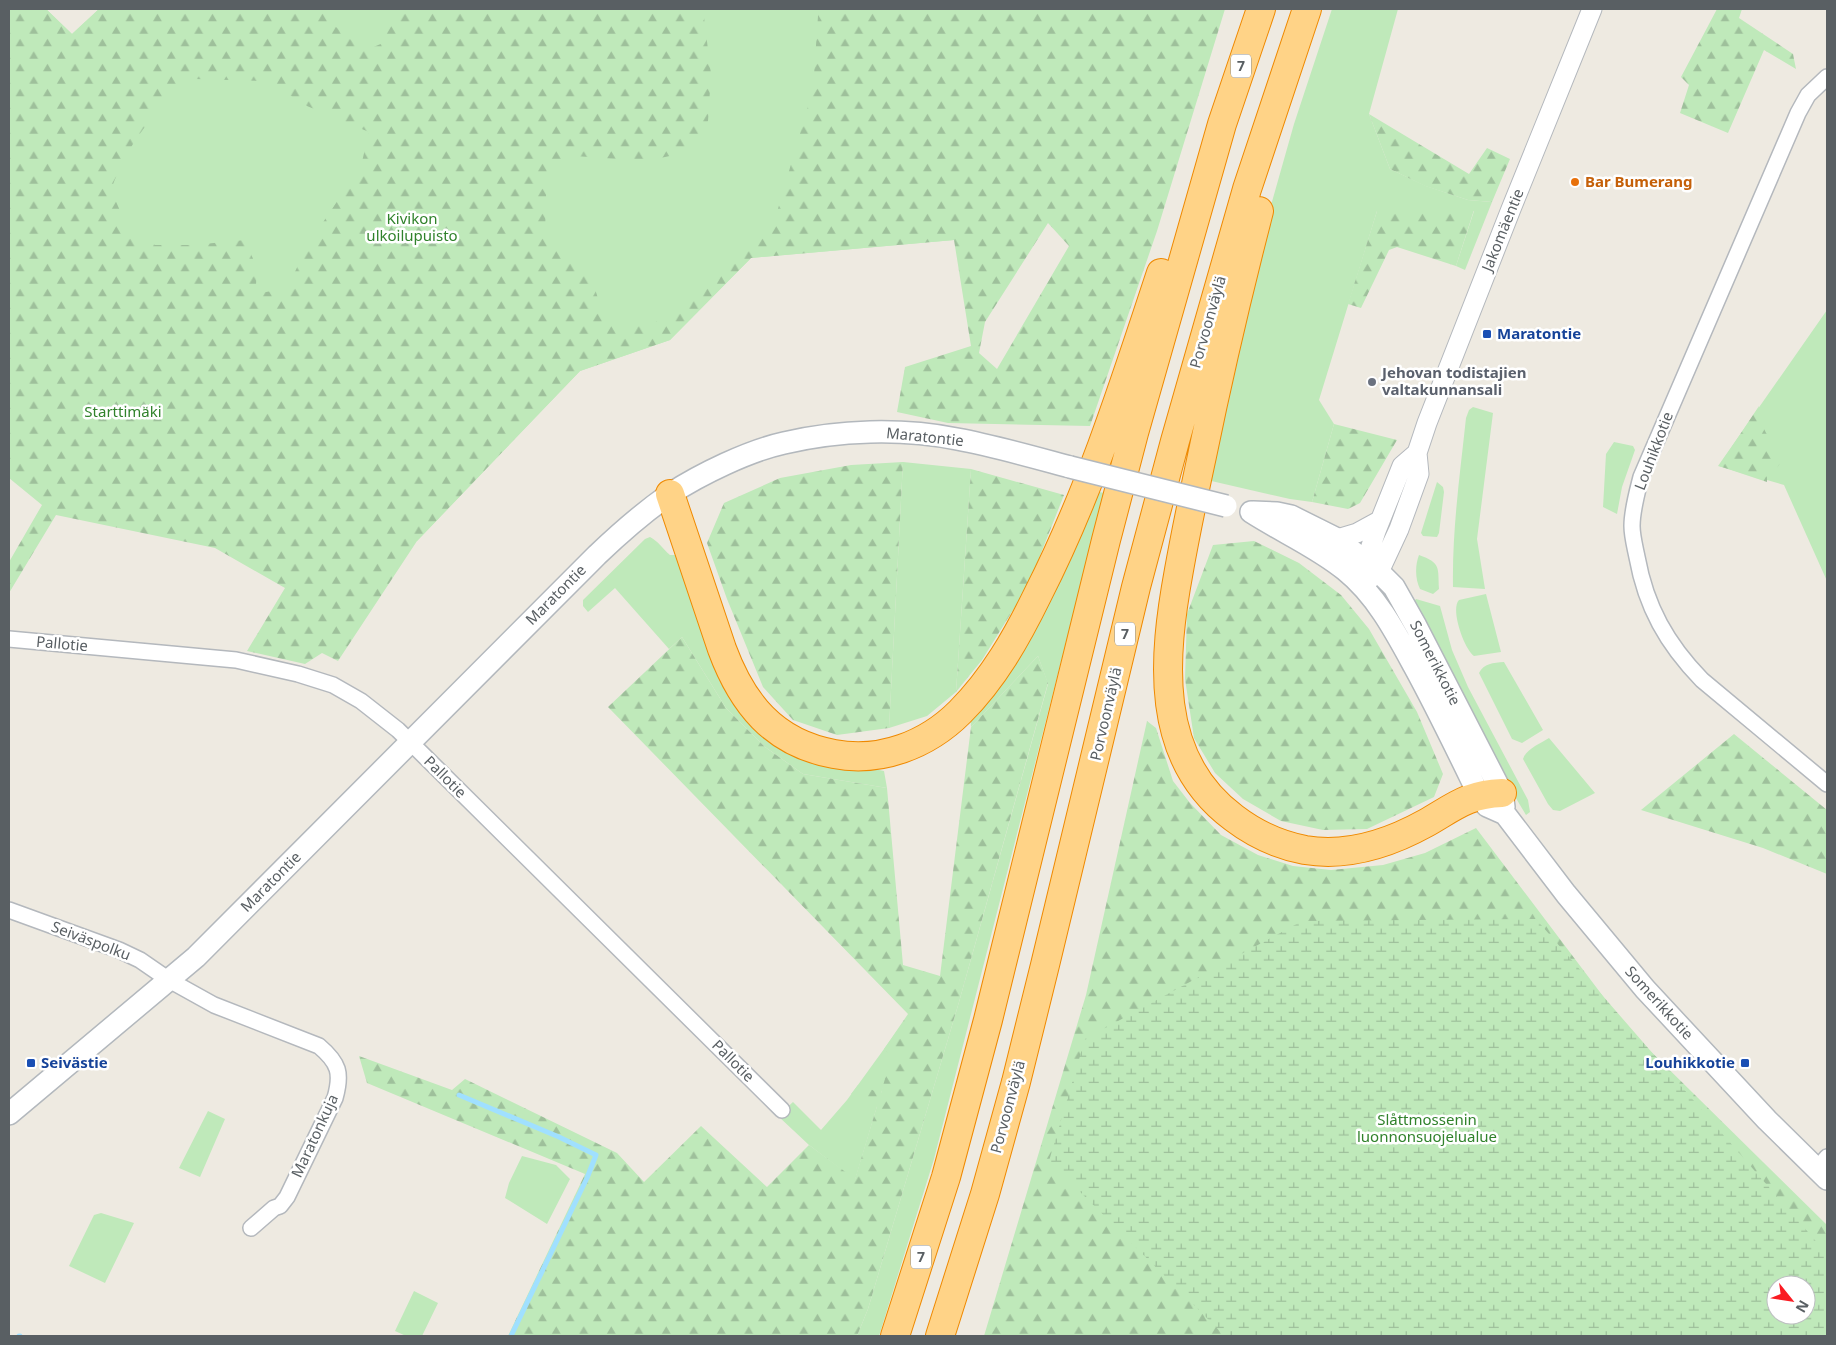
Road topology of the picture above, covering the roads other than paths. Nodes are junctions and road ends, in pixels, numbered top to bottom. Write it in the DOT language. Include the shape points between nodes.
graph roads {
  1 [pos="1261,9"];
  2 [pos="1307,9"];
  3 [pos="1592,9"];
  4 [pos="1827,78"];
  5 [pos="1283,79"];
  6 [pos="1222,124"];
  7 [pos="1417,453"];
  8 [pos="670,494"];
  9 [pos="1251,512"];
  10 [pos="1379,521"];
  11 [pos="1337,539"];
  12 [pos="1372,566"];
  13 [pos="1361,585"];
  14 [pos="9,638"];
  15 [pos="409,742"];
  16 [pos="1827,784"];
  17 [pos="1496,801"];
  18 [pos="9,910"];
  19 [pos="169,980"];
  20 [pos="782,1110"];
  21 [pos="9,1114"];
  22 [pos="1824,1168"];
  23 [pos="251,1228"];
  24 [pos="895,1336"];
  25 [pos="940,1336"];
  1 -- 6 [label="highway, 7"];
  2 -- 5 [label="highway, Porvoonväylä / 7"];
  3 -- 7 [label="street, Jakomäentie"];
  4 -- 16 [label="street, Louhikkotie" via="1808,95 1798,113 1642,477 1632,526 1639,570 1648,599 1670,642 1684,661 1702,680"];
  5 -- 17 [label="highway" via="1264,194 1230,322 1172,606 1168,677 1176,736 1194,775 1223,810 1260,835 1306,850 1334,851 1384,843 1425,824 1467,798"];
  5 -- 25 [label="highway, Porvoonväylä / 7" via="1247,189 1175,440 1136,586 1016,1082"];
  6 -- 8 [label="highway" via="1168,255 1101,449 1052,568 1021,630 991,677 959,713 936,731 903,749 883,755 846,757 807,747 772,726 748,702 729,669"];
  6 -- 24 [label="highway, 7" via="1108,531 956,1140"];
  7 -- 10 [label="street, Jakomäentie" via="1402,466"];
  7 -- 12 [label="street, Jakomäentie" via="1419,474 1400,529"];
  8 -- 9 [label="main road, Maratontie, bridge" via="732,461 782,443 868,432 909,432 956,438"];
  8 -- 15 [label="main road, Maratontie" via="597,554"];
  9 -- 11 [label="main road, Maratontie" via="1277,512 1291,516"];
  9 -- 13 [label="main road, Maratontie" via="1326,556"];
  10 -- 11 [label="street"];
  10 -- 12 [label="street, Jakomäentie"];
  11 -- 12 [label="main road, Maratontie"];
  12 -- 13 [label="street, Jakomäentie"];
  12 -- 17 [label="main road, Somerikkotie" via="1401,598"];
  13 -- 17 [label="main road, Somerikkotie" via="1390,623 1423,684"];
  14 -- 15 [label="street, Pallotie" via="236,660 298,674 333,685 361,701 391,723"];
  15 -- 19 [label="main road, Maratontie" via="196,957"];
  15 -- 20 [label="street, Pallotie"];
  17 -- 22 [label="main road, Somerikkotie" via="1560,887 1644,989 1768,1120"];
  18 -- 19 [label="street, Seiväspolku" via="119,950"];
  19 -- 21 [label="main road, Maratontie"];
  19 -- 23 [label="street, Maratonkuja" via="214,1005 319,1046 330,1055 339,1074 335,1098 286,1197 280,1206"];
}
